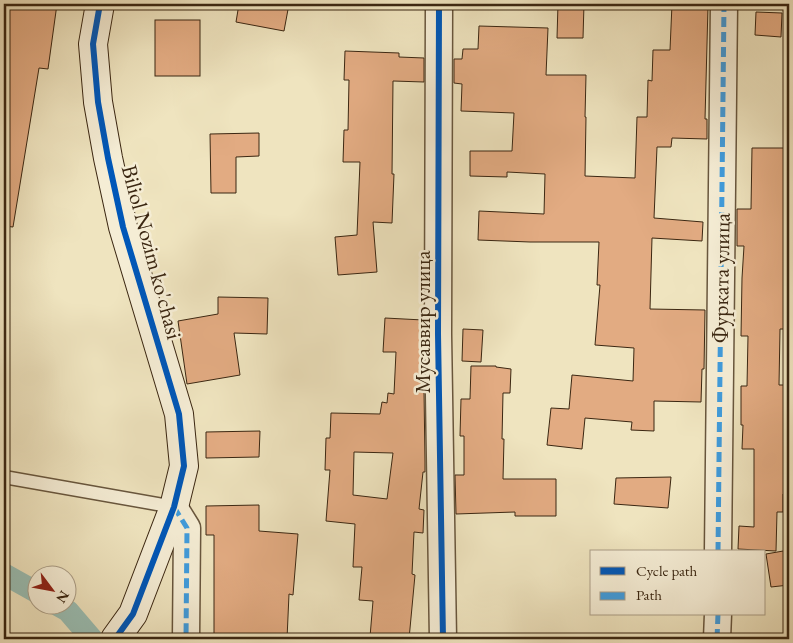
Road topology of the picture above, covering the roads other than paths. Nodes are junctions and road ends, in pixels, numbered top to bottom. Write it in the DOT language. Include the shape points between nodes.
graph roads {
  1 [pos="100,4"];
  2 [pos="439,4"];
  3 [pos="724,4"];
  4 [pos="4,477"];
  5 [pos="174,507"];
  6 [pos="718,550"];
  7 [pos="718,616"];
  8 [pos="116,639"];
  9 [pos="186,639"];
  10 [pos="443,639"];
  11 [pos="718,639"];
  1 -- 5 [label="street, Biliol Nozim ko'chasi" via="93,44 98,102 108,158 124,227 179,414 184,466"];
  2 -- 10 [label="street, Мусаввир улица" via="438,334"];
  3 -- 6 [label="street, Фурката улица"];
  4 -- 5 [label="lane"];
  5 -- 8 [label="street, Biliol Nozim ko'chasi" via="133,614"];
  5 -- 9 [label="street" via="187,528"];
  7 -- 11 [label="street"];
}
